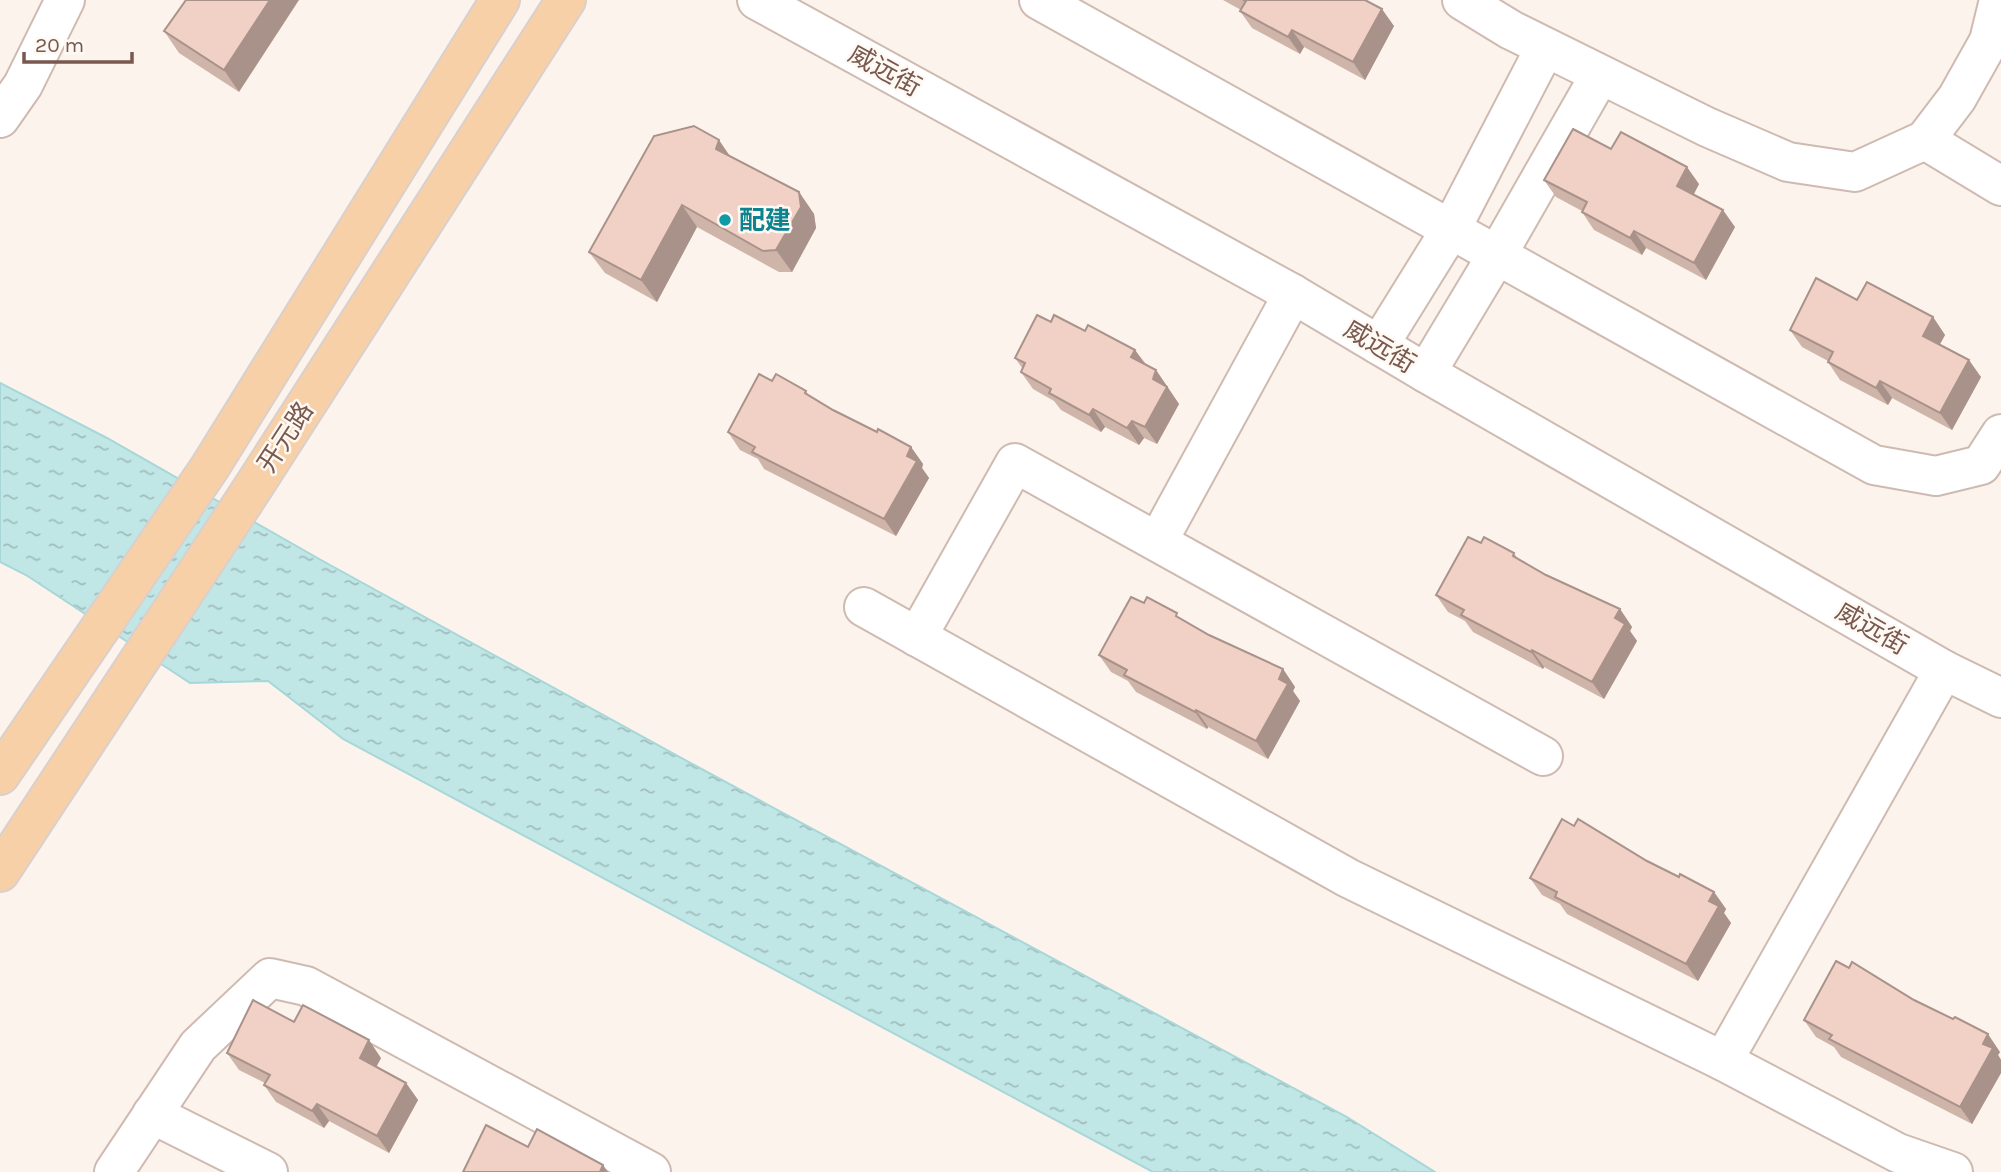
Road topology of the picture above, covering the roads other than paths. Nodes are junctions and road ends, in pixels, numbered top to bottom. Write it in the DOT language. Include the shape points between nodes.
graph roads {
  1 [pos="65,0"];
  2 [pos="500,0"];
  3 [pos="566,0"];
  4 [pos="757,0"];
  5 [pos="1039,0"];
  6 [pos="1462,0"];
  7 [pos="1999,0"];
  8 [pos="1545,48"];
  9 [pos="1600,75"];
  10 [pos="0,118"];
  11 [pos="1925,141"];
  12 [pos="2001,186"];
  13 [pos="1451,229"];
  14 [pos="1497,255"];
  15 [pos="1293,294"];
  16 [pos="1379,345"];
  17 [pos="1426,373"];
  18 [pos="2001,434"];
  19 [pos="1158,541"];
  20 [pos="864,607"];
  21 [pos="917,637"];
  22 [pos="1944,670"];
  23 [pos="1997,687"];
  24 [pos="1543,756"];
  25 [pos="0,775"];
  26 [pos="0,872"];
  27 [pos="1723,1060"];
  28 [pos="152,1114"];
  29 [pos="114,1172"];
  30 [pos="268,1172"];
  31 [pos="651,1172"];
  32 [pos="1953,1172"];
  1 -- 10 [label="street" via="23,85"];
  2 -- 25 [label="main road, 开元路" via="210,467"];
  3 -- 26 [label="main road, 开元路"];
  4 -- 15 [label="street, 威远街"];
  5 -- 13 [label="street"];
  6 -- 8 [label="street"];
  7 -- 11 [label="street" via="1989,41 1957,98"];
  8 -- 9 [label="street"];
  8 -- 13 [label="street"];
  9 -- 11 [label="street" via="1788,162 1855,172"];
  9 -- 14 [label="street"];
  11 -- 12 [label="street"];
  13 -- 14 [label="street"];
  13 -- 16 [label="street"];
  14 -- 17 [label="street"];
  14 -- 18 [label="street" via="1874,465 1936,476 1981,464"];
  15 -- 16 [label="street, 威远街"];
  15 -- 19 [label="street"];
  16 -- 17 [label="street, 威远街"];
  17 -- 22 [label="street, 威远街"];
  19 -- 21 [label="street" via="1015,463"];
  19 -- 24 [label="street"];
  20 -- 21 [label="street"];
  21 -- 27 [label="street" via="1348,878"];
  22 -- 23 [label="street, 威远街"];
  22 -- 27 [label="street"];
  27 -- 32 [label="street" via="1898,1153"];
  28 -- 29 [label="street"];
  28 -- 30 [label="street"];
  28 -- 31 [label="street" via="198,1046 270,978 306,986"];
}
